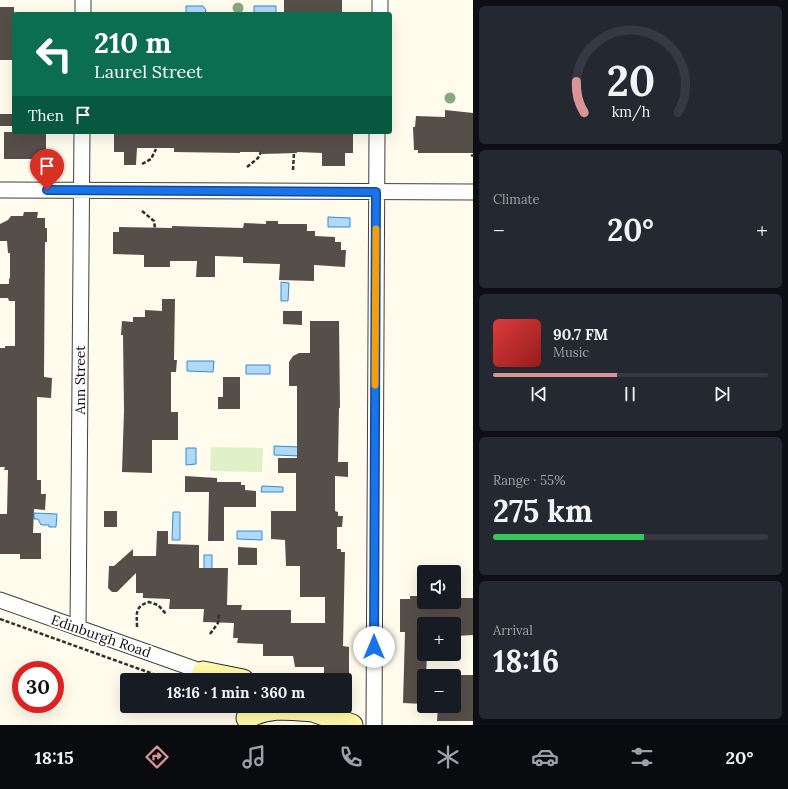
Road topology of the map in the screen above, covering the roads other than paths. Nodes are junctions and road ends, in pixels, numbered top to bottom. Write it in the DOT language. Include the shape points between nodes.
graph roads {
  1 [pos="83,0"];
  2 [pos="380,0"];
  3 [pos="83,12"];
  4 [pos="380,12"];
  5 [pos="82,134"];
  6 [pos="377,134"];
  7 [pos="0,190"];
  8 [pos="82,190"];
  9 [pos="376,192"];
  10 [pos="473,192"];
  11 [pos="0,600"];
  12 [pos="78,628"];
  13 [pos="203,673"];
  14 [pos="315,713"];
  15 [pos="352,725"];
  16 [pos="374,725"];
  1 -- 3 [label="street"];
  2 -- 4 [label="street"];
  5 -- 8 [label="street, Ann Street"];
  6 -- 9 [label="street"];
  7 -- 8 [label="street"];
  8 -- 9 [label="street"];
  8 -- 12 [label="street, Ann Street"];
  9 -- 10 [label="street"];
  9 -- 16 [label="street"];
  11 -- 12 [label="street, Edinburgh Road"];
  12 -- 13 [label="street, Edinburgh Road"];
  14 -- 15 [label="main road"];
}
